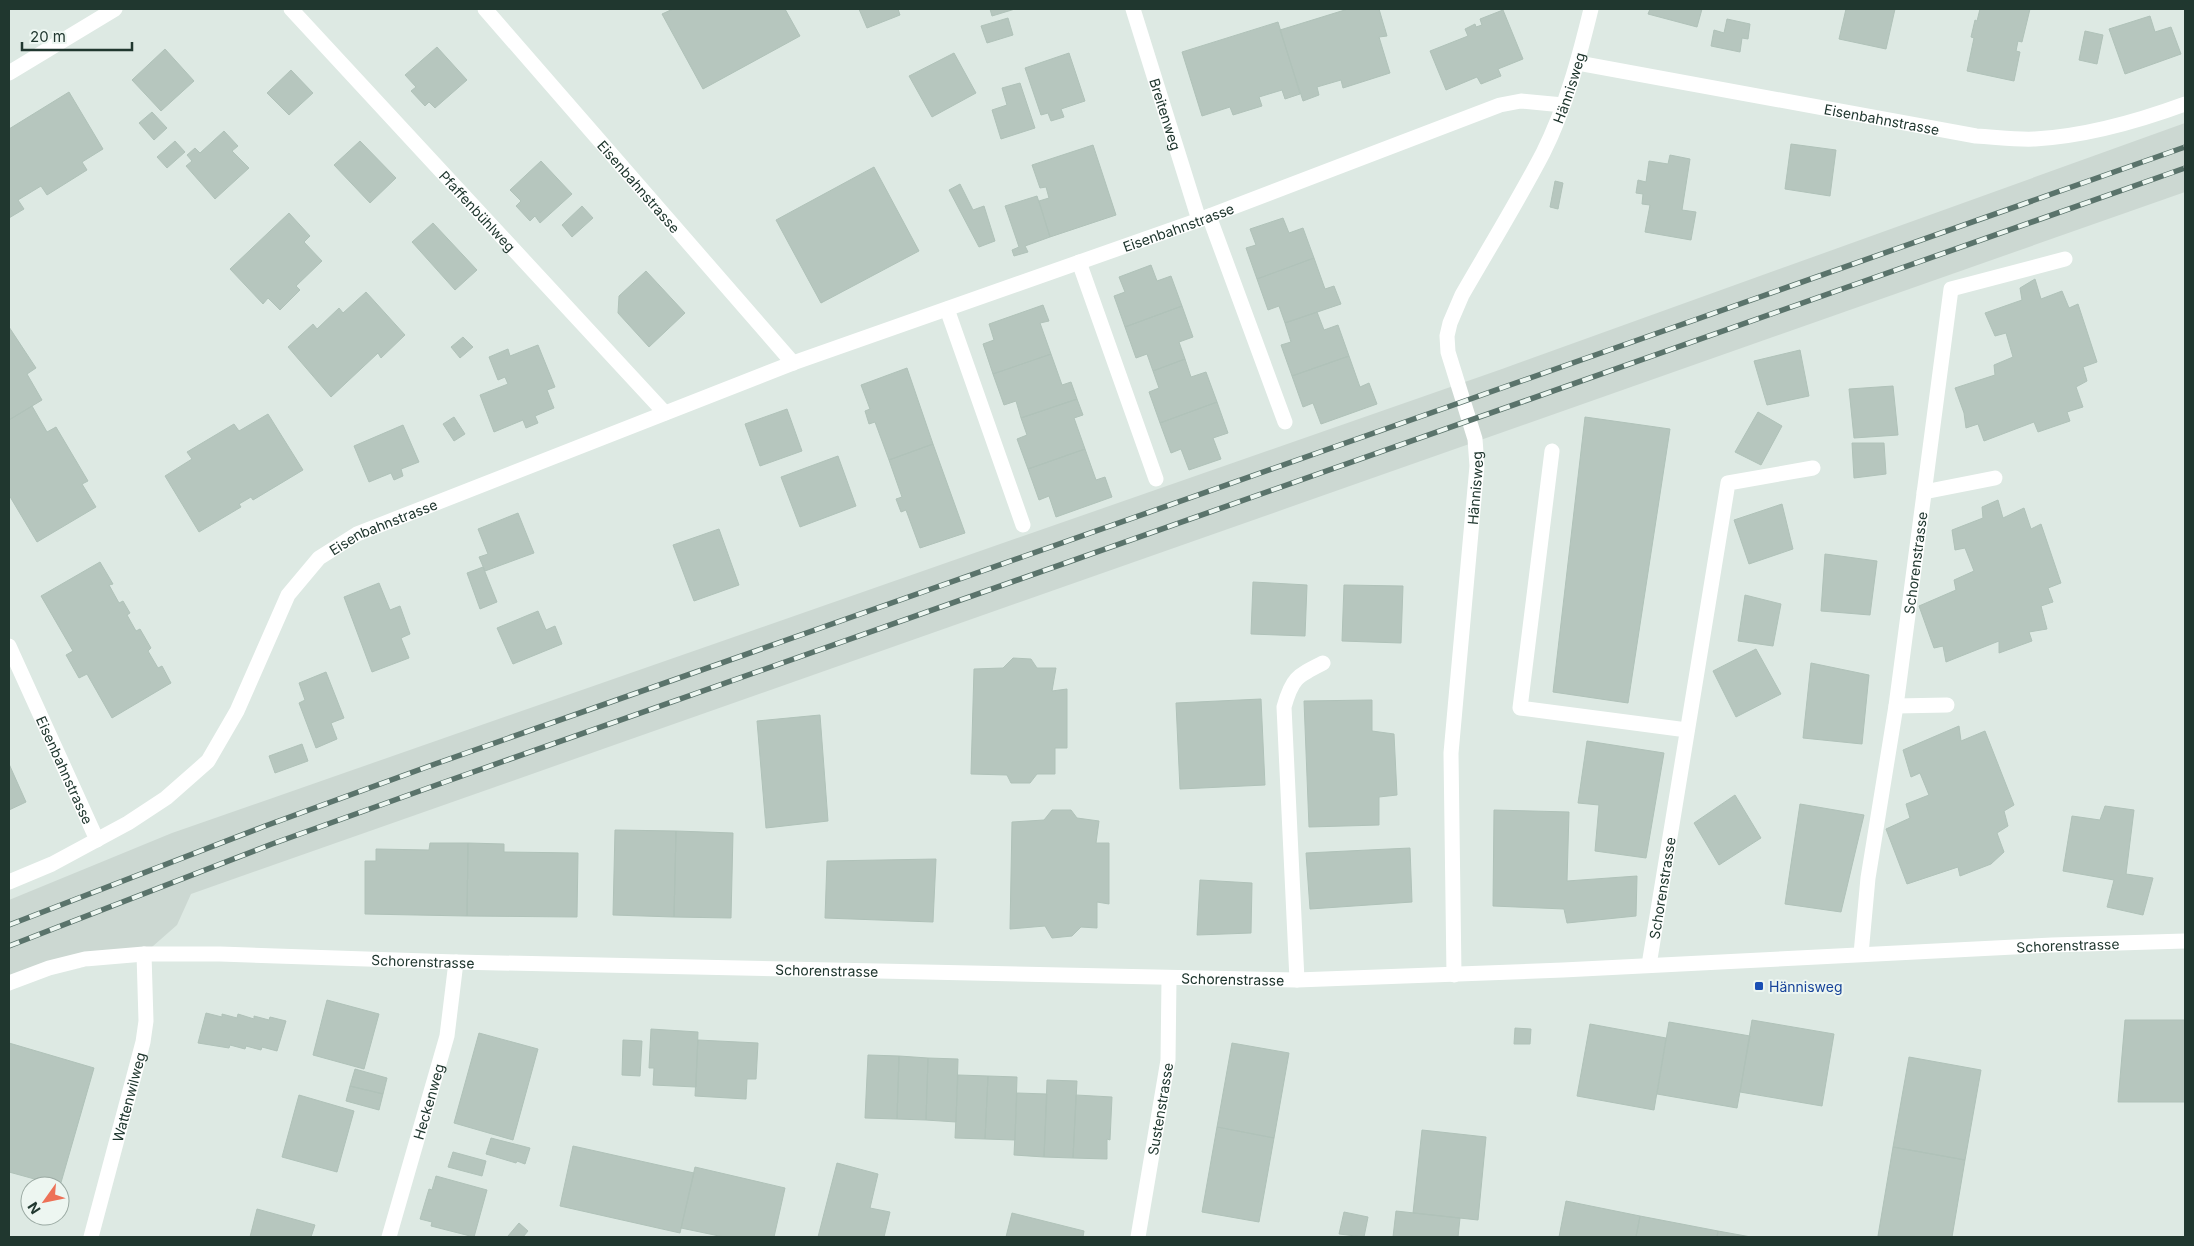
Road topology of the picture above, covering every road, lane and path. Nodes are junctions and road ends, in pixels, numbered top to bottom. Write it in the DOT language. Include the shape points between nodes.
graph roads {
  1 [pos="115,9"];
  2 [pos="291,9"];
  3 [pos="485,9"];
  4 [pos="1133,9"];
  5 [pos="1591,9"];
  6 [pos="1578,63"];
  7 [pos="9,73"];
  8 [pos="2185,104"];
  9 [pos="1563,105"];
  10 [pos="1204,218"];
  11 [pos="2065,260"];
  12 [pos="1079,262"];
  13 [pos="947,309"];
  14 [pos="793,363"];
  15 [pos="665,413"];
  16 [pos="1285,422"];
  17 [pos="1552,450"];
  18 [pos="1813,468"];
  19 [pos="1156,478"];
  20 [pos="1995,478"];
  21 [pos="1924,492"];
  22 [pos="1023,524"];
  23 [pos="9,646"];
  24 [pos="1323,663"];
  25 [pos="1947,705"];
  26 [pos="1896,706"];
  27 [pos="1687,730"];
  28 [pos="97,840"];
  29 [pos="9,882"];
  30 [pos="2185,941"];
  31 [pos="144,954"];
  32 [pos="1861,954"];
  33 [pos="456,962"];
  34 [pos="1649,965"];
  35 [pos="1454,975"];
  36 [pos="1169,979"];
  37 [pos="1297,980"];
  38 [pos="9,983"];
  39 [pos="91,1237"];
  40 [pos="389,1237"];
  41 [pos="1138,1237"];
  1 -- 7 [label="street"];
  2 -- 15 [label="street, Pfaffenbühlweg"];
  3 -- 14 [label="street, Eisenbahnstrasse"];
  4 -- 10 [label="street, Breitenweg"];
  5 -- 6 [label="street, Hännisweg"];
  6 -- 8 [label="street, Eisenbahnstrasse" via="1976,136 2033,139 2094,132"];
  6 -- 9 [label="street, Hännisweg"];
  9 -- 10 [label="street, Eisenbahnstrasse" via="1521,101 1500,105"];
  9 -- 35 [label="street, Hännisweg" via="1542,153 1462,295 1447,336 1451,364 1475,439 1477,466 1451,753"];
  10 -- 12 [label="street, Eisenbahnstrasse"];
  10 -- 16 [label="street, Breitenweg"];
  11 -- 21 [label="street, Schorenstrasse" via="1951,289"];
  12 -- 13 [label="street, Eisenbahnstrasse"];
  12 -- 19 [label="street"];
  13 -- 14 [label="street, Eisenbahnstrasse"];
  13 -- 22 [label="street"];
  14 -- 15 [label="street, Eisenbahnstrasse"];
  15 -- 28 [label="street, Eisenbahnstrasse" via="356,534 319,558 288,595 237,712 208,761 166,798"];
  17 -- 27 [label="street" via="1520,708"];
  18 -- 27 [label="street, Schorenstrasse" via="1728,482"];
  20 -- 21 [label="street"];
  21 -- 26 [label="street, Schorenstrasse"];
  23 -- 28 [label="street, Eisenbahnstrasse"];
  24 -- 37 [label="street" via="1303,673 1290,687 1284,707"];
  25 -- 26 [label="street"];
  26 -- 32 [label="street, Schorenstrasse" via="1868,878"];
  27 -- 34 [label="street, Schorenstrasse"];
  28 -- 29 [label="street, Eisenbahnstrasse"];
  30 -- 32 [label="street, Schorenstrasse"];
  31 -- 33 [label="street, Schorenstrasse"];
  31 -- 38 [label="street, Schorenstrasse" via="85,959"];
  31 -- 39 [label="street, Wattenwilweg" via="146,1021 143,1042"];
  32 -- 34 [label="street, Schorenstrasse"];
  33 -- 36 [label="street, Schorenstrasse"];
  33 -- 40 [label="street, Heckenweg" via="446,1036"];
  34 -- 35 [label="street, Schorenstrasse"];
  35 -- 37 [label="street, Schorenstrasse"];
  36 -- 37 [label="street, Schorenstrasse"];
  36 -- 41 [label="street, Sustenstrasse" via="1168,1060"];
}
